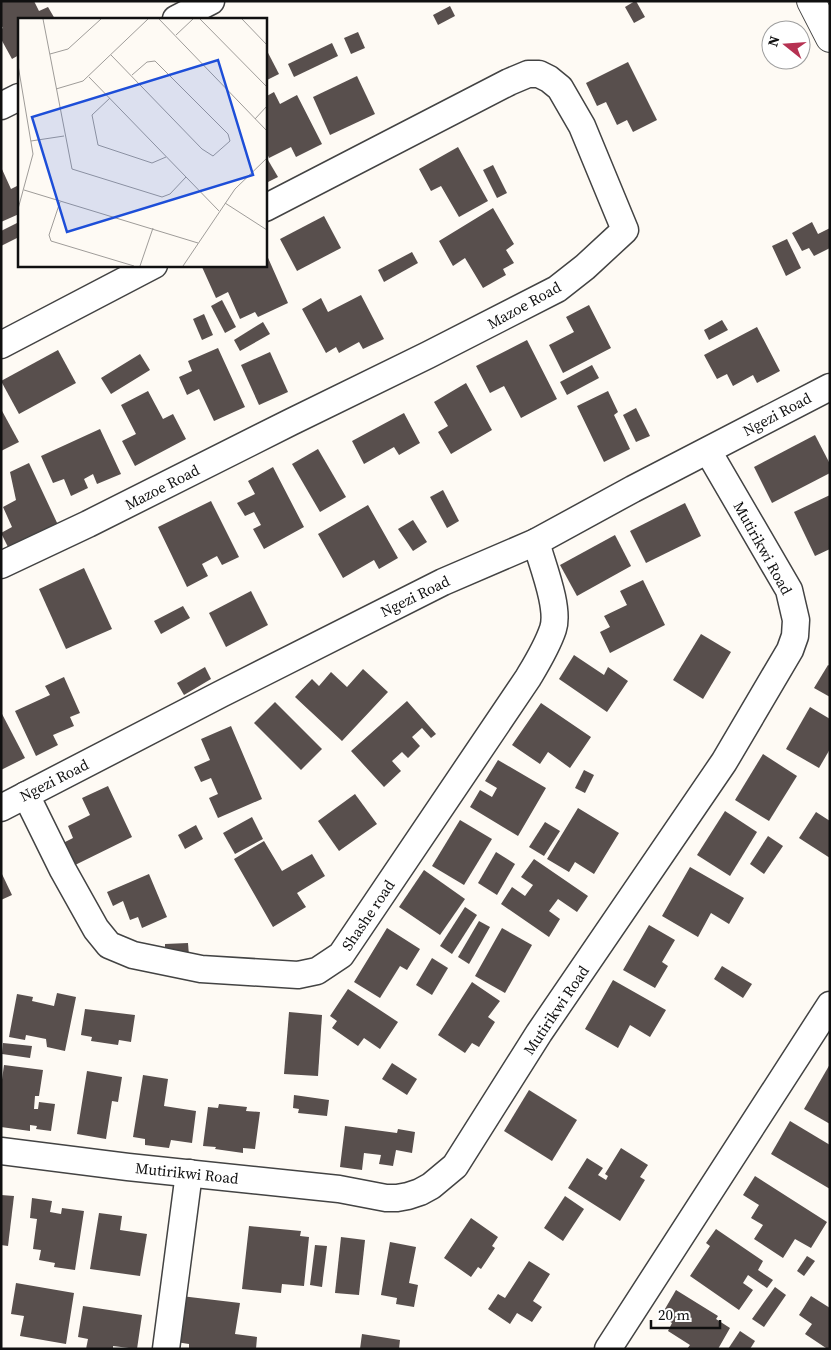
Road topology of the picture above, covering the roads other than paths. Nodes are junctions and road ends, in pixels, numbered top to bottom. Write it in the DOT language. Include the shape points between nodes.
graph roads {
  1 [pos="210,1"];
  2 [pos="811,1"];
  3 [pos="178,18"];
  4 [pos="830,38"];
  5 [pos="18,98"];
  6 [pos="1,106"];
  7 [pos="266,207"];
  8 [pos="152,266"];
  9 [pos="1,345"];
  10 [pos="830,386"];
  11 [pos="708,451"];
  12 [pos="536,542"];
  13 [pos="1,565"];
  14 [pos="26,796"];
  15 [pos="1,808"];
  16 [pos="830,1005"];
  17 [pos="1,1150"];
  18 [pos="189,1173"];
  19 [pos="618,1345"];
  20 [pos="166,1349"];
  1 -- 3 [label="street"];
  2 -- 4 [label="street"];
  5 -- 6 [label="street"];
  7 -- 13 [label="street, Mazoe Road" via="509,82 528,74 539,74 560,88 582,126 625,230 557,289"];
  8 -- 9 [label="street"];
  10 -- 11 [label="street, Ngezi Road"];
  11 -- 12 [label="street, Ngezi Road"];
  11 -- 18 [label="street, Mutirikwi Road" via="789,590 796,620 795,636 790,650 724,762 539,1034 455,1166 431,1186 397,1198"];
  12 -- 14 [label="street, Ngezi Road" via="443,582"];
  12 -- 14 [label="street, Shashe road" via="554,605 554,627 544,650 341,954 317,971 298,975 201,969 133,955 109,945 96,929 63,870"];
  14 -- 15 [label="street, Ngezi Road"];
  16 -- 19 [label="street"];
  17 -- 18 [label="street, Mutirikwi Road"];
  18 -- 20 [label="street"];
}
